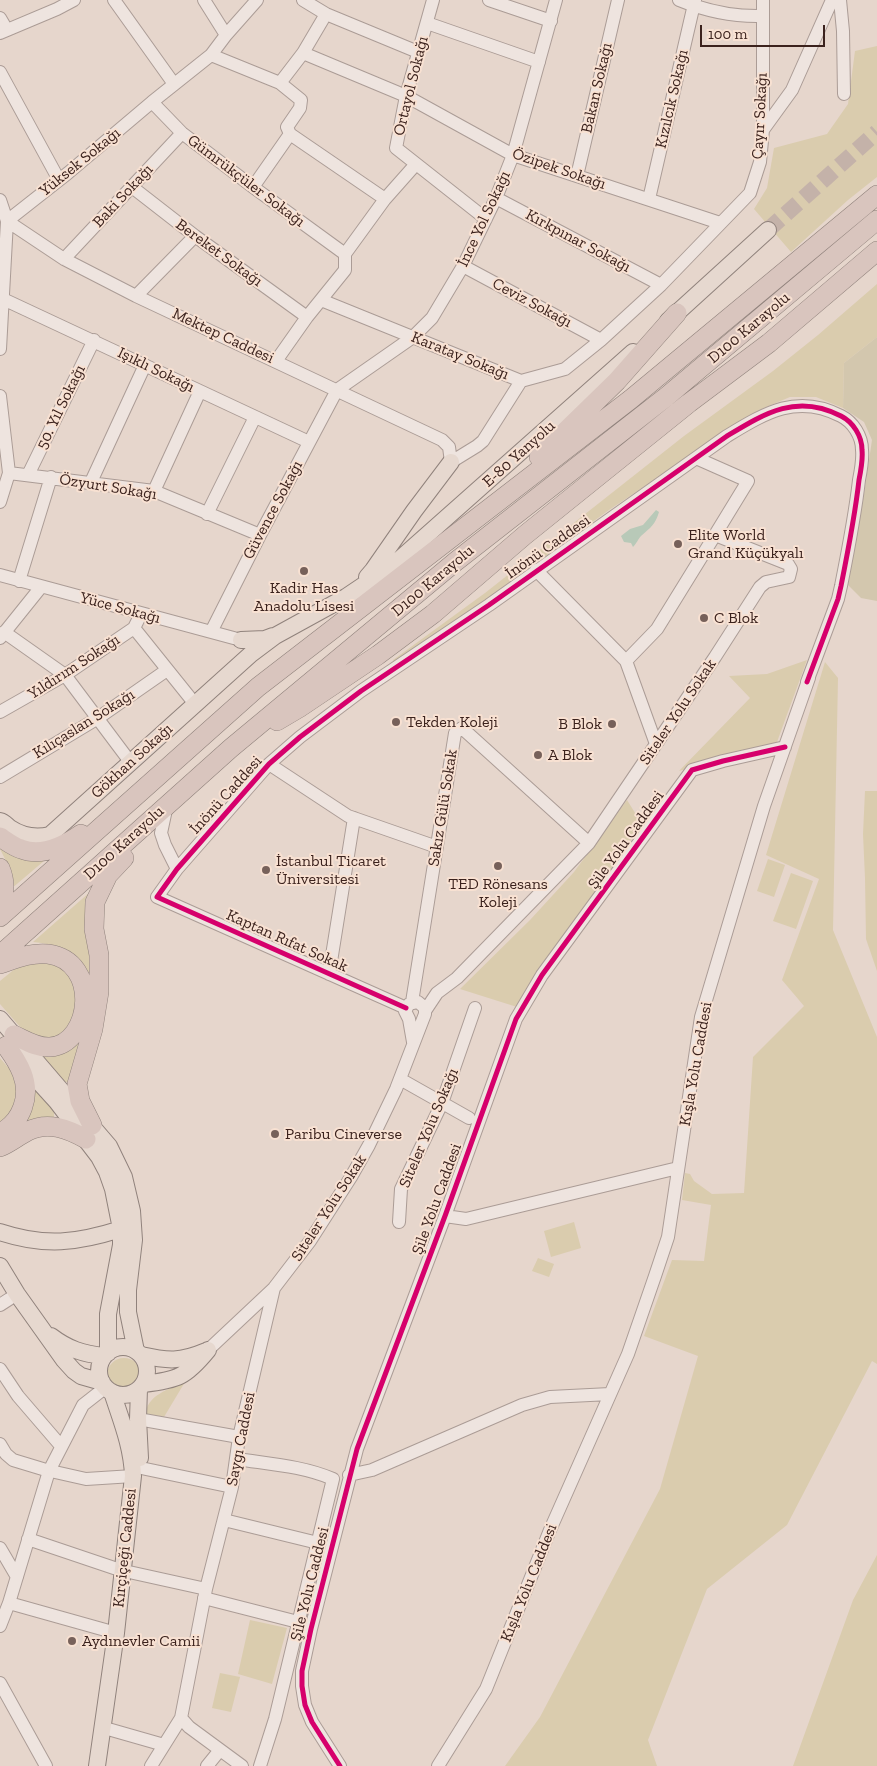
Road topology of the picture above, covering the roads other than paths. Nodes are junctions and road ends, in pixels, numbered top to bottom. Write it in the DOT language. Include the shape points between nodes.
graph roads {
  1 [pos="74,0"];
  2 [pos="114,0"];
  3 [pos="204,0"];
  4 [pos="258,0"];
  5 [pos="303,0"];
  6 [pos="433,0"];
  7 [pos="489,0"];
  8 [pos="556,0"];
  9 [pos="618,0"];
  10 [pos="679,0"];
  11 [pos="763,0"];
  12 [pos="832,0"];
  13 [pos="840,0"];
  14 [pos="694,3"];
  15 [pos="326,14"];
  16 [pos="763,16"];
  17 [pos="0,18"];
  18 [pos="551,21"];
  19 [pos="427,23"];
  20 [pos="4,31"];
  21 [pos="226,35"];
  22 [pos="418,52"];
  23 [pos="303,53"];
  24 [pos="211,55"];
  25 [pos="539,62"];
  26 [pos="0,72"];
  27 [pos="280,83"];
  28 [pos="174,84"];
  29 [pos="844,94"];
  30 [pos="406,96"];
  31 [pos="152,102"];
  32 [pos="763,130"];
  33 [pos="182,133"];
  34 [pos="290,134"];
  35 [pos="513,155"];
  36 [pos="416,164"];
  37 [pos="577,176"];
  38 [pos="60,180"];
  39 [pos="132,187"];
  40 [pos="253,188"];
  41 [pos="877,195"];
  42 [pos="496,198"];
  43 [pos="385,199"];
  44 [pos="649,199"];
  45 [pos="0,200"];
  46 [pos="486,218"];
  47 [pos="877,220"];
  48 [pos="7,221"];
  49 [pos="720,223"];
  50 [pos="768,230"];
  51 [pos="195,236"];
  52 [pos="877,250"];
  53 [pos="345,254"];
  54 [pos="64,259"];
  55 [pos="463,266"];
  56 [pos="661,285"];
  57 [pos="136,296"];
  58 [pos="2,299"];
  59 [pos="321,300"];
  60 [pos="677,313"];
  61 [pos="307,317"];
  62 [pos="413,337"];
  63 [pos="94,340"];
  64 [pos="601,340"];
  65 [pos="0,349"];
  66 [pos="276,362"];
  67 [pos="145,365"];
  68 [pos="521,381"];
  69 [pos="337,390"];
  70 [pos="200,391"];
  71 [pos="0,396"];
  72 [pos="666,397"];
  73 [pos="255,416"];
  74 [pos="2,441"];
  75 [pos="309,442"];
  76 [pos="696,458"];
  77 [pos="451,462"];
  78 [pos="9,473"];
  79 [pos="28,475"];
  80 [pos="51,478"];
  81 [pos="91,482"];
  82 [pos="154,491"];
  83 [pos="0,502"];
  84 [pos="207,514"];
  85 [pos="479,516"];
  86 [pos="441,524"];
  87 [pos="398,534"];
  88 [pos="716,535"];
  89 [pos="260,536"];
  90 [pos="536,570"];
  91 [pos="0,575"];
  92 [pos="19,581"];
  93 [pos="40,587"];
  94 [pos="351,593"];
  95 [pos="838,599"];
  96 [pos="141,614"];
  97 [pos="134,628"];
  98 [pos="211,632"];
  99 [pos="2,635"];
  100 [pos="275,636"];
  101 [pos="241,640"];
  102 [pos="251,654"];
  103 [pos="626,661"];
  104 [pos="167,670"];
  105 [pos="65,675"];
  106 [pos="195,704"];
  107 [pos="0,712"];
  108 [pos="98,718"];
  109 [pos="656,744"];
  110 [pos="785,747"];
  111 [pos="231,748"];
  112 [pos="132,763"];
  113 [pos="269,764"];
  114 [pos="162,773"];
  115 [pos="0,777"];
  116 [pos="168,805"];
  117 [pos="354,818"];
  118 [pos="1,823"];
  119 [pos="589,843"];
  120 [pos="437,847"];
  121 [pos="0,868"];
  122 [pos="176,869"];
  123 [pos="157,897"];
  124 [pos="0,902"];
  125 [pos="0,917"];
  126 [pos="0,955"];
  127 [pos="0,964"];
  128 [pos="329,974"];
  129 [pos="475,1008"];
  130 [pos="409,1010"];
  131 [pos="424,1014"];
  132 [pos="0,1018"];
  133 [pos="7,1040"];
  134 [pos="413,1042"];
  135 [pos="400,1079"];
  136 [pos="442,1103"];
  137 [pos="469,1118"];
  138 [pos="89,1132"];
  139 [pos="0,1133"];
  140 [pos="0,1147"];
  141 [pos="678,1168"];
  142 [pos="445,1216"];
  143 [pos="399,1222"];
  144 [pos="121,1229"];
  145 [pos="4,1237"];
  146 [pos="0,1266"];
  147 [pos="274,1288"];
  148 [pos="17,1294"];
  149 [pos="0,1305"];
  150 [pos="44,1330"];
  151 [pos="208,1350"];
  152 [pos="138,1353"];
  153 [pos="106,1355"];
  154 [pos="0,1369"];
  155 [pos="141,1386"];
  156 [pos="106,1387"];
  157 [pos="610,1394"];
  158 [pos="138,1419"];
  159 [pos="239,1437"];
  160 [pos="61,1446"];
  161 [pos="2,1452"];
  162 [pos="237,1459"];
  163 [pos="49,1471"];
  164 [pos="137,1472"];
  165 [pos="349,1475"];
  166 [pos="232,1487"];
  167 [pos="224,1520"];
  168 [pos="28,1539"];
  169 [pos="318,1543"];
  170 [pos="0,1548"];
  171 [pos="126,1571"];
  172 [pos="17,1577"];
  173 [pos="205,1594"];
  174 [pos="9,1603"];
  175 [pos="298,1622"];
  176 [pos="0,1626"];
  177 [pos="116,1634"];
  178 [pos="0,1683"];
  179 [pos="180,1718"];
  180 [pos="108,1729"];
  181 [pos="164,1745"];
  182 [pos="220,1750"];
  183 [pos="236,1764"];
  184 [pos="46,1766"];
  185 [pos="97,1766"];
  186 [pos="105,1766"];
  187 [pos="151,1766"];
  188 [pos="207,1766"];
  189 [pos="260,1766"];
  190 [pos="340,1766"];
  191 [pos="438,1766"];
  1 -- 20 [label="street"];
  2 -- 28 [label="street"];
  3 -- 21 [label="street"];
  4 -- 21 [label="street, Yüksek Sokağı"];
  5 -- 15 [label="street"];
  6 -- 19 [label="street, Ortayol Sokağı"];
  7 -- 18 [label="street"];
  8 -- 18 [label="street, İnce Yol Sokağı"];
  9 -- 37 [label="street, Bakan Sokağı"];
  10 -- 14 [label="street"];
  11 -- 16 [label="street, Çayır Sokağı"];
  12 -- 32 [label="street" via="792,90"];
  13 -- 29 [label="street"];
  14 -- 16 [label="street" via="721,13"];
  14 -- 44 [label="street, Kızılcık Sokağı"];
  15 -- 22 [label="street"];
  15 -- 23 [label="street"];
  16 -- 32 [label="street, Çayır Sokağı"];
  17 -- 20 [label="street"];
  18 -- 25 [label="street, İnce Yol Sokağı"];
  19 -- 22 [label="street, Ortayol Sokağı"];
  19 -- 25 [label="street"];
  21 -- 24 [label="street, Yüksek Sokağı"];
  22 -- 30 [label="street, Ortayol Sokağı"];
  23 -- 27 [label="street"];
  23 -- 30 [label="street, Özipek Sokağı"];
  24 -- 27 [label="street"];
  24 -- 28 [label="street, Yüksek Sokağı"];
  25 -- 35 [label="street, İnce Yol Sokağı"];
  26 -- 38 [label="street"];
  27 -- 34 [label="street" via="301,100 300,108 287,127"];
  28 -- 31 [label="street, Yüksek Sokağı"];
  30 -- 35 [label="street, Özipek Sokağı"];
  30 -- 36 [label="street, Ortayol Sokağı" via="396,148"];
  31 -- 33 [label="street, Gümrükçüler Sokağı"];
  31 -- 38 [label="street, Yüksek Sokağı"];
  32 -- 49 [label="street, Çayır Sokağı" via="760,162 750,193"];
  33 -- 39 [label="street, Baki Sokağı"];
  33 -- 40 [label="street, Gümrükçüler Sokağı"];
  34 -- 40 [label="street"];
  34 -- 43 [label="street"];
  35 -- 37 [label="street, Özipek Sokağı"];
  35 -- 42 [label="street, İnce Yol Sokağı"];
  36 -- 43 [label="street"];
  36 -- 46 [label="street, Ortayol Sokağı"];
  37 -- 44 [label="street, Özipek Sokağı"];
  38 -- 48 [label="street, Yüksek Sokağı"];
  39 -- 51 [label="street, Bereket Sokağı"];
  39 -- 54 [label="street, Baki Sokağı"];
  40 -- 53 [label="street, Gümrükçüler Sokağı"];
  41 -- 85 [label="highway, D100 Karayolu" via="631,399"];
  42 -- 46 [label="street, İnce Yol Sokağı"];
  42 -- 56 [label="street, Kırkpınar Sokağı"];
  43 -- 53 [label="street"];
  44 -- 49 [label="street, Özipek Sokağı"];
  45 -- 48 [label="street"];
  46 -- 55 [label="street, İnce Yol Sokağı"];
  47 -- 72 [label="highway, D100 Karayolu"];
  48 -- 54 [label="street, Mektep Caddesi"];
  48 -- 58 [label="street"];
  49 -- 56 [label="street, Çayır Sokağı"];
  50 -- 60 [label="main road, E-80 Yanyolu"];
  51 -- 57 [label="street"];
  51 -- 61 [label="street, Bereket Sokağı"];
  52 -- 72 [label="highway"];
  52 -- 111 [label="highway" via="769,343 540,523 434,614 300,708"];
  53 -- 59 [label="street" via="345,270"];
  54 -- 57 [label="street, Mektep Caddesi"];
  55 -- 62 [label="street, İnce Yol Sokağı" via="432,318"];
  55 -- 64 [label="street, Ceviz Sokağı"];
  56 -- 64 [label="street, Karatay Sokağı"];
  57 -- 66 [label="street, Mektep Caddesi"];
  58 -- 63 [label="street, Işıklı Sokağı"];
  58 -- 65 [label="street"];
  59 -- 61 [label="street"];
  59 -- 62 [label="street, Karatay Sokağı"];
  60 -- 85 [label="highway" via="617,381"];
  60 -- 86 [label="main road, E-80 Yanyolu"];
  61 -- 66 [label="street"];
  62 -- 68 [label="street, Karatay Sokağı"];
  62 -- 69 [label="street, İnce Yol Sokağı"];
  63 -- 67 [label="street, Işıklı Sokağı"];
  63 -- 79 [label="street, 50. Yıl Sokağı"];
  64 -- 68 [label="street, Karatay Sokağı" via="566,369"];
  66 -- 69 [label="street, Mektep Caddesi"];
  67 -- 70 [label="street, Işıklı Sokağı"];
  67 -- 81 [label="street"];
  68 -- 77 [label="street" via="483,441"];
  69 -- 75 [label="street, Güvence Sokağı"];
  69 -- 77 [label="street, Mektep Caddesi" via="442,440 449,447"];
  70 -- 73 [label="street, Işıklı Sokağı"];
  70 -- 82 [label="street"];
  71 -- 74 [label="street"];
  72 -- 111 [label="highway, D100 Karayolu" via="455,562"];
  73 -- 75 [label="street, Işıklı Sokağı"];
  73 -- 84 [label="street"];
  74 -- 78 [label="street"];
  75 -- 89 [label="street, Güvence Sokağı"];
  76 -- 88 [label="street" via="748,481"];
  76 -- 90 [label="street, İnönü Caddesi"];
  76 -- 95 [label="street, İnönü Caddesi" via="757,418 795,405 826,409 851,423 862,449 858,494"];
  77 -- 87 [label="main road"];
  78 -- 79 [label="street, Özyurt Sokağı"];
  78 -- 83 [label="street"];
  79 -- 80 [label="street, Özyurt Sokağı"];
  80 -- 81 [label="street, Özyurt Sokağı"];
  80 -- 92 [label="street"];
  81 -- 82 [label="street, Özyurt Sokağı"];
  82 -- 84 [label="street, Özyurt Sokağı"];
  84 -- 89 [label="street, Özyurt Sokağı"];
  85 -- 114 [label="highway, D100 Karayolu" via="258,687"];
  86 -- 87 [label="main road" via="406,543 400,541"];
  86 -- 94 [label="main road, E-80 Yanyolu" via="392,566"];
  87 -- 94 [label="main road" via="373,570"];
  88 -- 103 [label="street" via="657,629"];
  88 -- 109 [label="street, Siteler Yolu Sokak" via="788,564 792,569 788,577 766,582 760,587"];
  89 -- 98 [label="street, Güvence Sokağı"];
  90 -- 103 [label="street"];
  90 -- 113 [label="street, İnönü Caddesi" via="361,691"];
  91 -- 92 [label="street, Yüce Sokağı"];
  92 -- 93 [label="street, Yüce Sokağı"];
  93 -- 96 [label="street, Yüce Sokağı"];
  93 -- 99 [label="street"];
  94 -- 100 [label="main road, E-80 Yanyolu"];
  95 -- 110 [label="street, Kışla Yolu Caddesi"];
  96 -- 97 [label="street, Yıldırım Sokağı"];
  96 -- 98 [label="street, Yüce Sokağı"];
  97 -- 104 [label="street"];
  97 -- 105 [label="street, Yıldırım Sokağı"];
  98 -- 101 [label="street, Yüce Sokağı"];
  99 -- 105 [label="street"];
  100 -- 101 [label="main road"];
  100 -- 102 [label="main road, E-80 Yanyolu"];
  101 -- 102 [label="main road"];
  102 -- 106 [label="main road, Gökhan Sokağı"];
  103 -- 109 [label="street"];
  104 -- 106 [label="street"];
  104 -- 108 [label="street, Kılıçaslan Sokağı"];
  105 -- 107 [label="street, Yıldırım Sokağı"];
  105 -- 108 [label="street"];
  106 -- 112 [label="main road, Gökhan Sokağı"];
  108 -- 112 [label="street"];
  108 -- 115 [label="street, Kılıçaslan Sokağı"];
  109 -- 119 [label="street, Siteler Yolu Sokak"];
  110 -- 141 [label="street, Kışla Yolu Caddesi" via="701,1016"];
  110 -- 142 [label="street, Şile Yolu Caddesi" via="692,770 542,975 516,1020"];
  111 -- 116 [label="highway, D100 Karayolu"];
  112 -- 118 [label="main road, Gökhan Sokağı" via="50,835 32,837"];
  113 -- 117 [label="street"];
  113 -- 122 [label="street, İnönü Caddesi"];
  114 -- 118 [label="highway" via="59,847 40,852 21,849"];
  114 -- 125 [label="highway, D100 Karayolu"];
  116 -- 122 [label="street" via="161,833"];
  116 -- 126 [label="highway, D100 Karayolu"];
  116 -- 138 [label="highway" via="154,827 108,875 95,902 99,992 93,1029 77,1084"];
  117 -- 120 [label="street"];
  117 -- 128 [label="street"];
  119 -- 120 [label="street, Sakız Gülü Sokak" via="462,728 455,733"];
  119 -- 131 [label="street, Siteler Yolu Sokak" via="457,978 437,993"];
  120 -- 130 [label="street, Sakız Gülü Sokak"];
  121 -- 124 [label="highway" via="4,876 4,894"];
  122 -- 123 [label="street, İnönü Caddesi"];
  123 -- 128 [label="street, Kaptan Rıfat Sokak"];
  127 -- 133 [label="highway" via="46,953 67,960 83,984 84,996 77,1031 62,1044 42,1047"];
  128 -- 130 [label="street, Kaptan Rıfat Sokak"];
  129 -- 136 [label="street, Siteler Yolu Sokağı"];
  130 -- 131 [label="street" via="415,1021"];
  130 -- 131 [label="street, Kaptan Rıfat Sokak" via="421,1003"];
  130 -- 134 [label="street, Sakız Gülü Sokak"];
  131 -- 134 [label="street, Siteler Yolu Sokak"];
  132 -- 133 [label="main road"];
  133 -- 138 [label="main road" via="44,1088"];
  133 -- 139 [label="highway" via="22,1074 24,1095 17,1119"];
  134 -- 135 [label="street, Siteler Yolu Sokak"];
  135 -- 136 [label="street"];
  135 -- 147 [label="street, Siteler Yolu Sokak" via="351,1177"];
  136 -- 137 [label="street"];
  136 -- 143 [label="street, Siteler Yolu Sokağı" via="401,1189"];
  138 -- 140 [label="highway" via="40,1127"];
  138 -- 144 [label="main road" via="107,1172"];
  138 -- 152 [label="main road" via="109,1146 124,1177 132,1211 134,1240 128,1312"];
  141 -- 142 [label="street" via="466,1219"];
  141 -- 157 [label="street, Kışla Yolu Caddesi" via="668,1237 628,1354"];
  142 -- 165 [label="street, Şile Yolu Caddesi"];
  144 -- 145 [label="main road" via="53,1243"];
  144 -- 153 [label="main road" via="108,1314"];
  146 -- 148 [label="main road"];
  147 -- 151 [label="street, Siteler Yolu Sokak"];
  147 -- 159 [label="street, Saygı Caddesi"];
  148 -- 149 [label="street"];
  148 -- 150 [label="main road"];
  150 -- 153 [label="main road" via="76,1351 86,1355"];
  150 -- 156 [label="main road" via="74,1372"];
  151 -- 152 [label="main road" via="178,1360"];
  151 -- 155 [label="main road" via="182,1376"];
  152 -- 153 [label="main road" via="124,1347"];
  152 -- 155 [label="main road" via="147,1373"];
  153 -- 156 [label="main road" via="99,1372"];
  154 -- 160 [label="street" via="18,1396"];
  155 -- 156 [label="main road" via="122,1395"];
  155 -- 158 [label="main road, Kırçiçeği Caddesi"];
  156 -- 160 [label="street" via="83,1405"];
  156 -- 164 [label="main road, Kırçiçeği Caddesi"];
  157 -- 165 [label="street" via="550,1397 522,1405 372,1470"];
  157 -- 191 [label="street, Kışla Yolu Caddesi" via="550,1530 486,1689"];
  158 -- 159 [label="street"];
  158 -- 164 [label="main road, Kırçiçeği Caddesi"];
  159 -- 162 [label="street, Saygı Caddesi"];
  160 -- 163 [label="street"];
  161 -- 163 [label="street" via="13,1460"];
  162 -- 166 [label="street, Saygı Caddesi"];
  162 -- 169 [label="street" via="296,1468 333,1479"];
  163 -- 164 [label="street" via="86,1479"];
  163 -- 168 [label="street"];
  164 -- 166 [label="street"];
  164 -- 171 [label="main road, Kırçiçeği Caddesi"];
  165 -- 190 [label="street, Şile Yolu Caddesi" via="302,1671 305,1705"];
  166 -- 167 [label="street, Saygı Caddesi"];
  167 -- 169 [label="street"];
  167 -- 173 [label="street, Saygı Caddesi"];
  168 -- 171 [label="street"];
  168 -- 172 [label="street"];
  169 -- 175 [label="street"];
  170 -- 172 [label="street"];
  171 -- 173 [label="street"];
  171 -- 177 [label="main road, Kırçiçeği Caddesi"];
  171 -- 180 [label="main road, Kırçiçeği Caddesi"];
  172 -- 174 [label="street"];
  173 -- 175 [label="street"];
  173 -- 179 [label="street, Saygı Caddesi"];
  174 -- 176 [label="street"];
  174 -- 177 [label="street"];
  175 -- 189 [label="street" via="275,1719"];
  177 -- 185 [label="main road, Kırçiçeği Caddesi"];
  178 -- 184 [label="street"];
  179 -- 181 [label="street, Saygı Caddesi"];
  179 -- 182 [label="street"];
  180 -- 181 [label="street"];
  180 -- 186 [label="main road, Kırçiçeği Caddesi"];
  181 -- 187 [label="street, Saygı Caddesi"];
  182 -- 183 [label="street"];
  182 -- 188 [label="street"];
}
